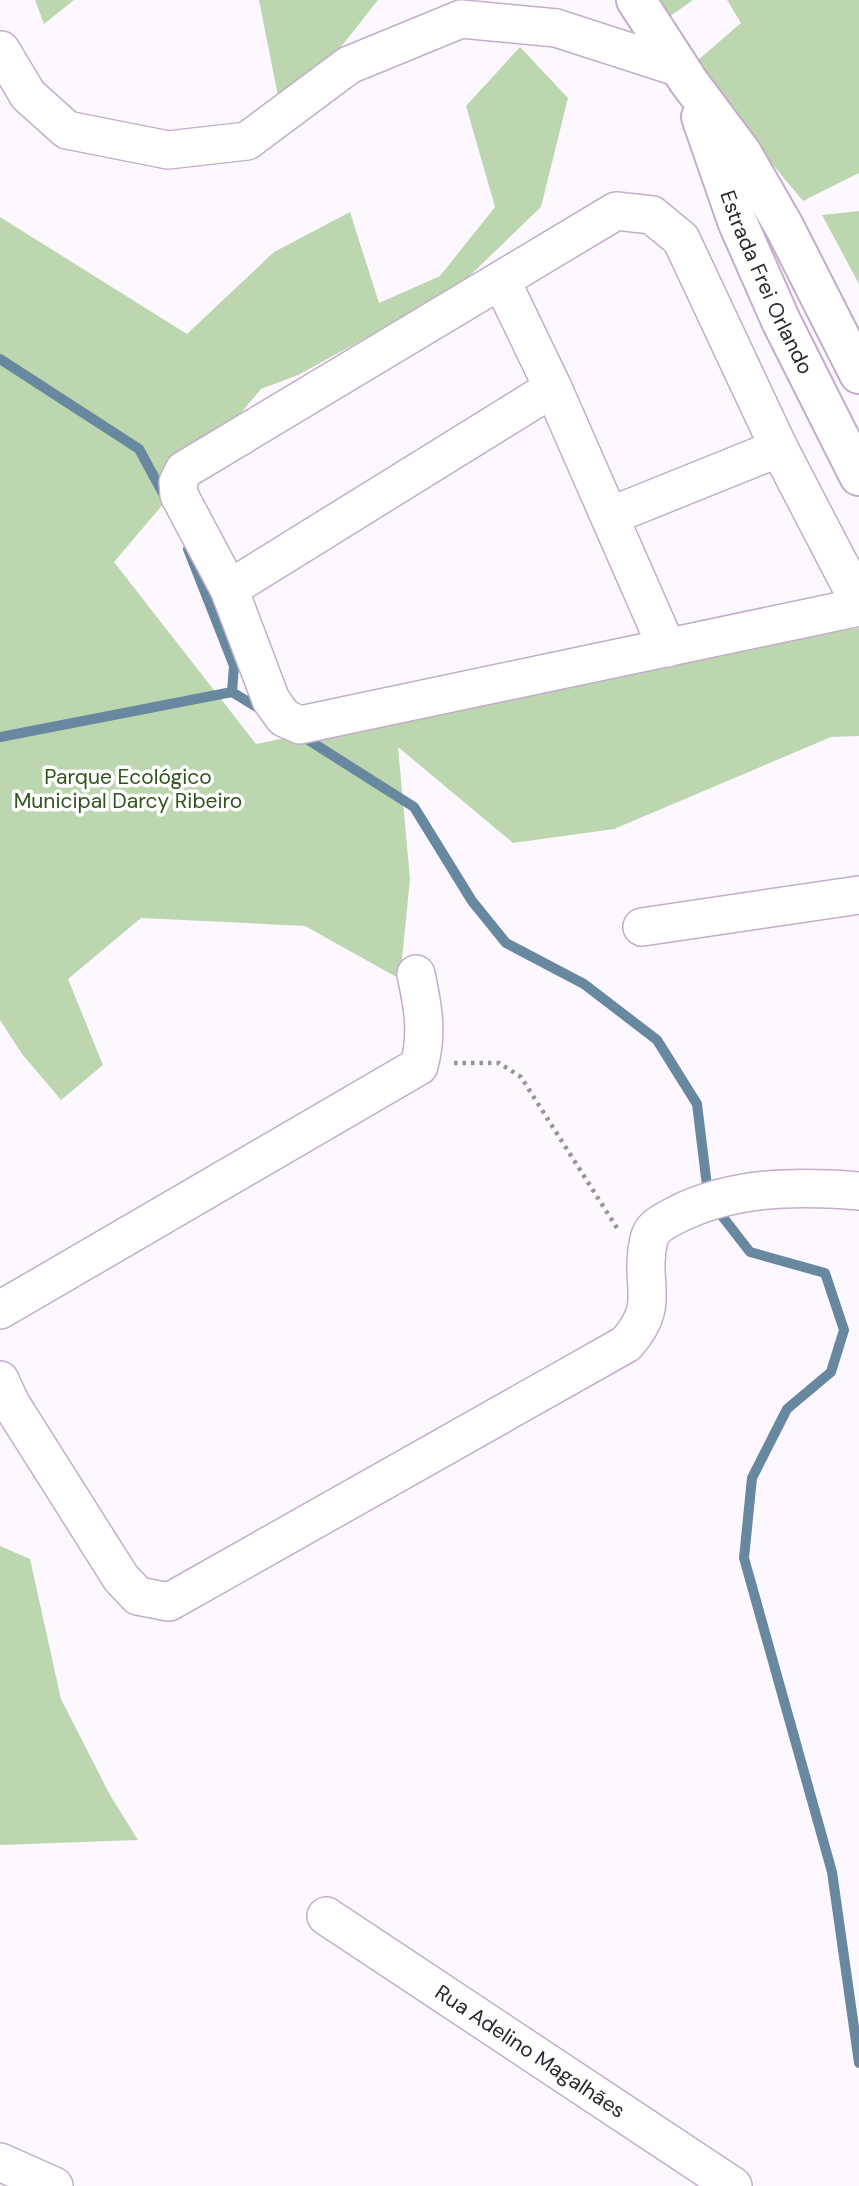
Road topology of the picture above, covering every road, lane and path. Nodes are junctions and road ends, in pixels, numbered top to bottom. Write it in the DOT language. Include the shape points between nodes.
graph roads {
  1 [pos="636,0"];
  2 [pos="1,50"];
  3 [pos="685,75"];
  4 [pos="502,282"];
  5 [pos="859,374"];
  6 [pos="553,388"];
  7 [pos="779,448"];
  8 [pos="859,476"];
  9 [pos="610,516"];
  10 [pos="229,589"];
  11 [pos="859,605"];
  12 [pos="667,648"];
  13 [pos="859,895"];
  14 [pos="642,927"];
  15 [pos="416,974"];
  16 [pos="419,1066"];
  17 [pos="859,1191"];
  18 [pos="645,1273"];
  19 [pos="0,1310"];
  20 [pos="0,1380"];
  21 [pos="326,1916"];
  22 [pos="0,2162"];
  23 [pos="54,2186"];
  24 [pos="733,2186"];
  1 -- 3 [label="street, Estrada Frei Orlando"];
  2 -- 3 [label="street" via="28,95 67,130 168,150 247,141 349,65 461,19 556,28"];
  3 -- 5 [label="street, Estrada Frei Orlando" via="742,153"];
  3 -- 8 [label="street, Estrada Frei Orlando" via="737,221"];
  4 -- 6 [label="street"];
  4 -- 7 [label="street" via="617,211 652,215 681,239"];
  4 -- 10 [label="street" via="184,470 178,482 179,495"];
  6 -- 9 [label="street"];
  6 -- 10 [label="street"];
  7 -- 9 [label="street"];
  7 -- 11 [label="street"];
  9 -- 12 [label="street"];
  10 -- 12 [label="street" via="271,699 284,718 300,725"];
  11 -- 12 [label="street"];
  13 -- 14 [label="street"];
  15 -- 16 [label="street" via="425,1020"];
  16 -- 18 [label="path" via="499,1063 521,1077"];
  16 -- 19 [label="street"];
  17 -- 18 [label="street" via="809,1187 737,1193 699,1203 660,1223 649,1236"];
  18 -- 20 [label="street" via="649,1307 640,1329 626,1344 169,1602 138,1596 121,1578"];
  21 -- 24 [label="street, Rua Adelino Magalhães"];
  22 -- 23 [label="street"];
}
